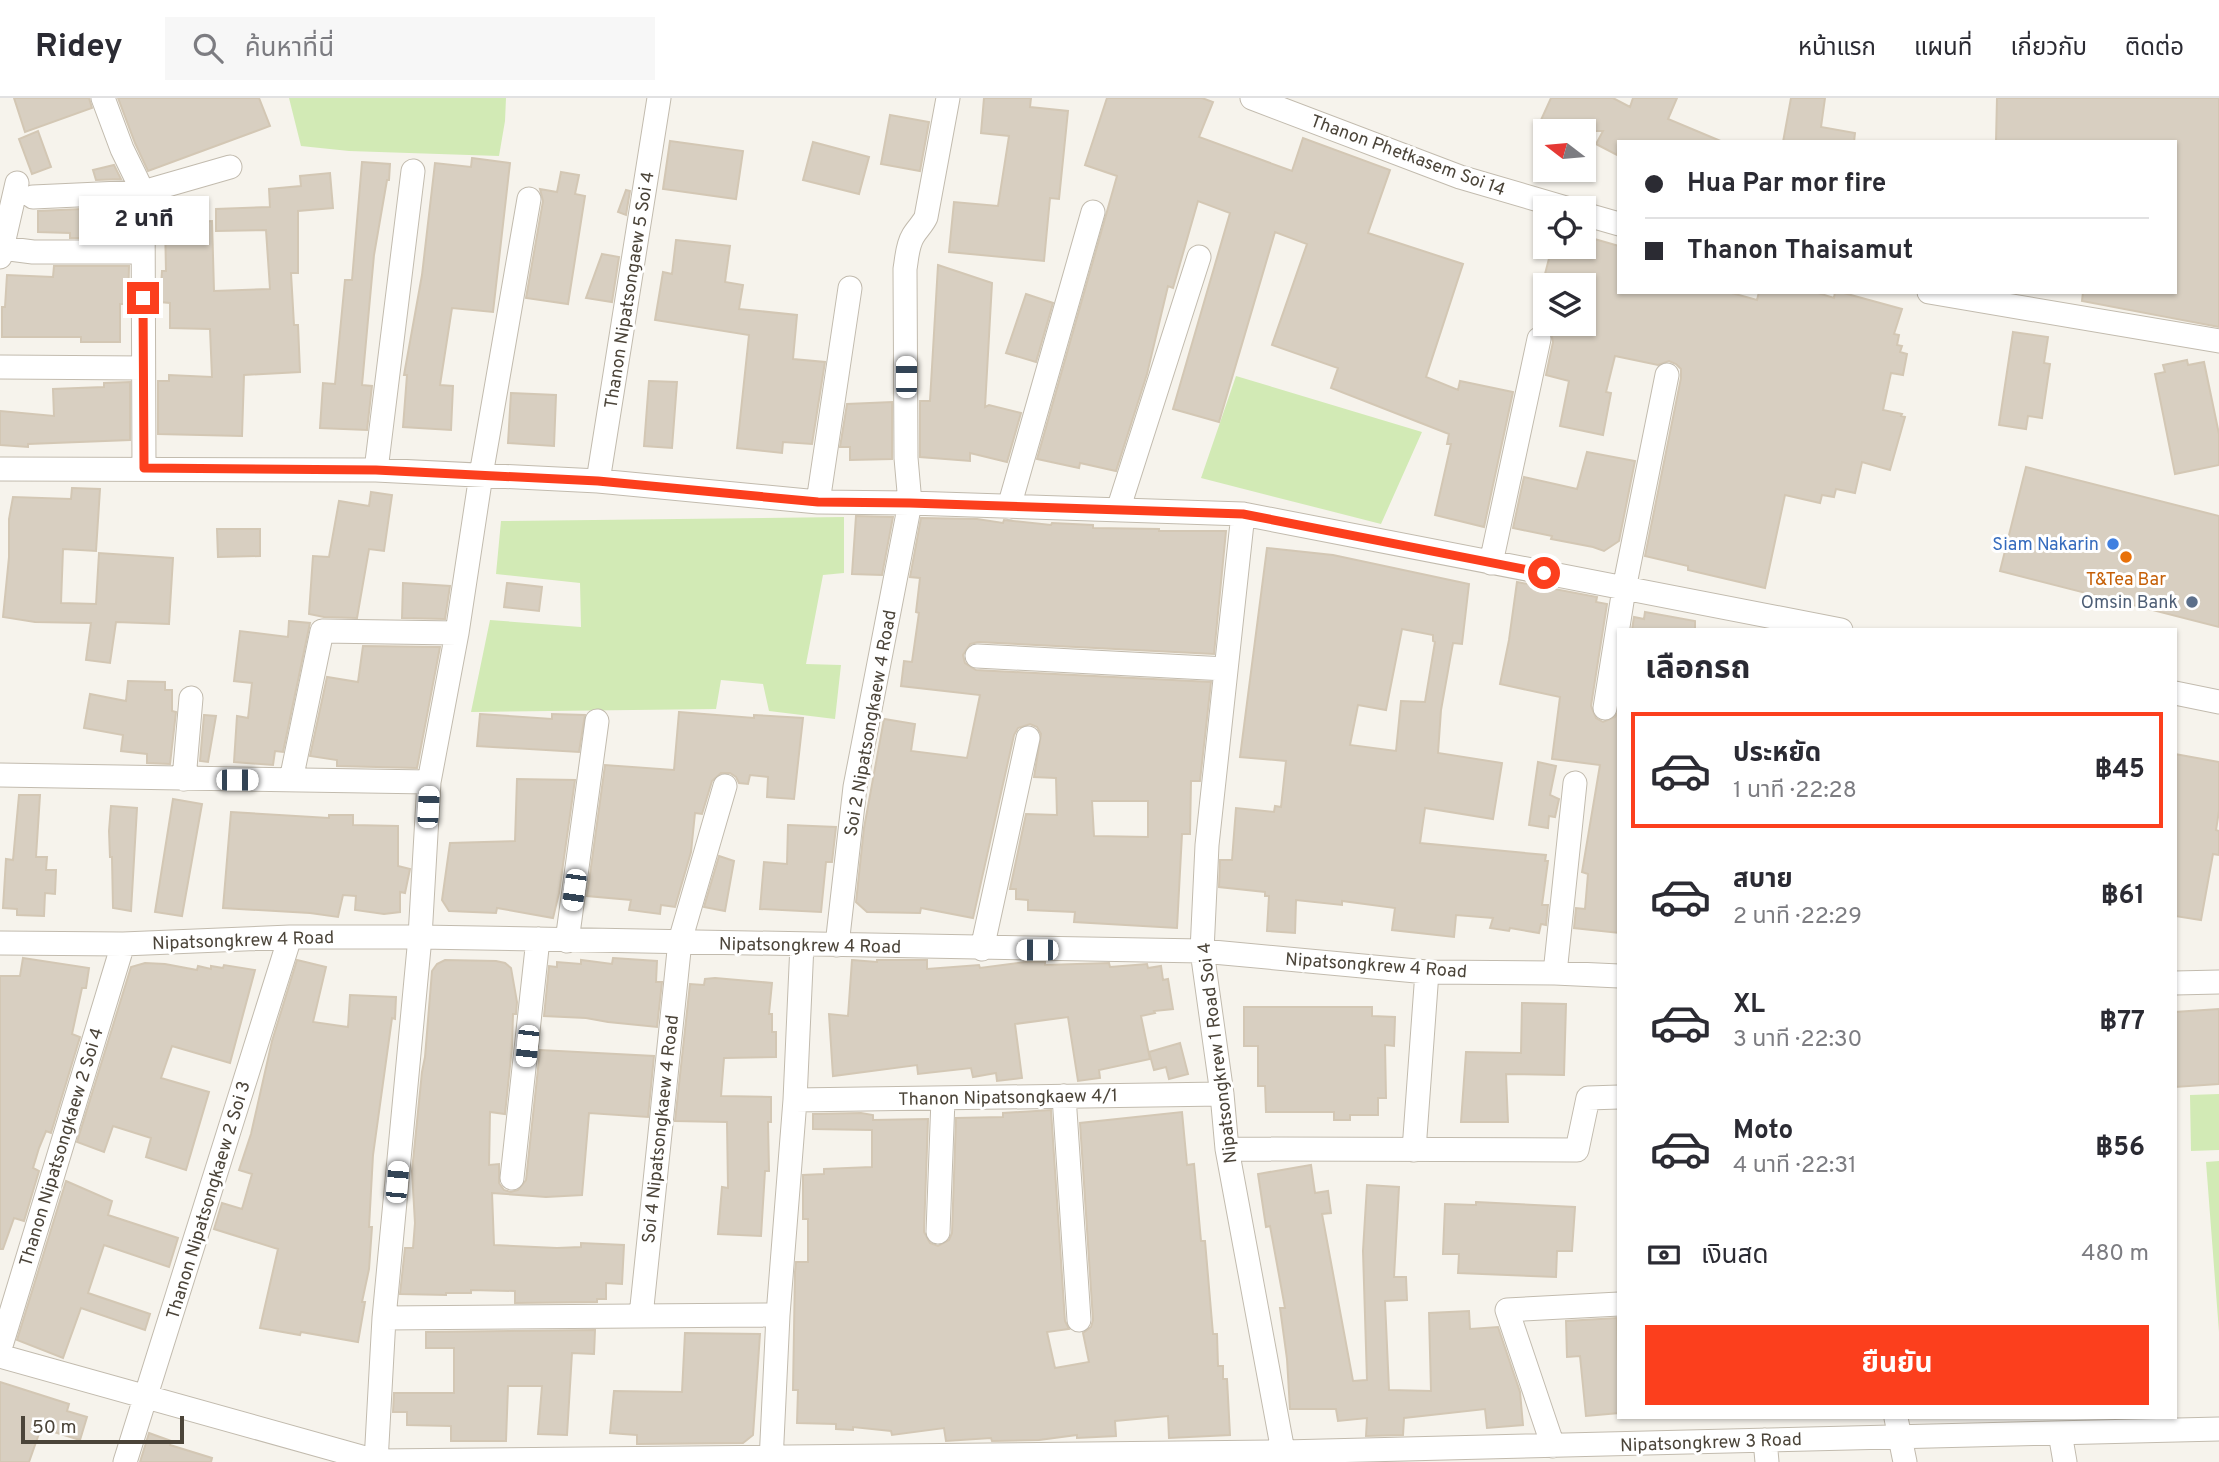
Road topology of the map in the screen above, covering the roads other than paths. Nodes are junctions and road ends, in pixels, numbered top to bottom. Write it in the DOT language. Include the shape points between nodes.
graph roads {
  1 [pos="103,98"];
  2 [pos="659,98"];
  3 [pos="948,98"];
  4 [pos="1252,98"];
  5 [pos="230,167"];
  6 [pos="413,171"];
  7 [pos="144,192"];
  8 [pos="1533,198"];
  9 [pos="529,199"];
  10 [pos="1093,212"];
  11 [pos="1596,217"];
  12 [pos="1617,223"];
  13 [pos="143,252"];
  14 [pos="1,253"];
  15 [pos="1199,257"];
  16 [pos="850,288"];
  17 [pos="1940,294"];
  18 [pos="1539,339"];
  19 [pos="2219,341"];
  20 [pos="0,367"];
  21 [pos="143,368"];
  22 [pos="1667,375"];
  23 [pos="144,468"];
  24 [pos="0,469"];
  25 [pos="376,470"];
  26 [pos="481,475"];
  27 [pos="598,481"];
  28 [pos="818,502"];
  29 [pos="910,503"];
  30 [pos="1009,507"];
  31 [pos="1118,510"];
  32 [pos="1243,514"];
  33 [pos="1491,563"];
  34 [pos="1624,589"];
  35 [pos="1618,628"];
  36 [pos="1830,628"];
  37 [pos="457,633"];
  38 [pos="1617,633"];
  39 [pos="976,656"];
  40 [pos="1226,669"];
  41 [pos="2177,693"];
  42 [pos="191,698"];
  43 [pos="2219,702"];
  44 [pos="1605,708"];
  45 [pos="597,721"];
  46 [pos="1028,738"];
  47 [pos="0,775"];
  48 [pos="184,779"];
  49 [pos="291,780"];
  50 [pos="429,782"];
  51 [pos="1575,783"];
  52 [pos="725,786"];
  53 [pos="290,937"];
  54 [pos="420,937"];
  55 [pos="538,939"];
  56 [pos="567,941"];
  57 [pos="680,942"];
  58 [pos="0,943"];
  59 [pos="122,944"];
  60 [pos="802,944"];
  61 [pos="837,945"];
  62 [pos="982,949"];
  63 [pos="1202,951"];
  64 [pos="1427,972"];
  65 [pos="1555,973"];
  66 [pos="1617,976"];
  67 [pos="2219,982"];
  68 [pos="2177,983"];
  69 [pos="1222,1094"];
  70 [pos="1065,1096"];
  71 [pos="1617,1097"];
  72 [pos="943,1098"];
  73 [pos="794,1100"];
  74 [pos="1227,1149"];
  75 [pos="1414,1150"];
  76 [pos="512,1178"];
  77 [pos="938,1232"];
  78 [pos="1617,1304"];
  79 [pos="778,1315"];
  80 [pos="641,1316"];
  81 [pos="384,1318"];
  82 [pos="1079,1320"];
  83 [pos="0,1349"];
  84 [pos="0,1356"];
  85 [pos="147,1397"];
  86 [pos="1899,1427"];
  87 [pos="2219,1429"];
  88 [pos="2060,1433"];
  89 [pos="1553,1446"];
  90 [pos="1766,1451"];
  91 [pos="1604,1454"];
  92 [pos="1461,1455"];
  93 [pos="1284,1457"];
  94 [pos="1088,1458"];
  95 [pos="772,1459"];
  96 [pos="620,1460"];
  97 [pos="376,1461"];
  98 [pos="125,1462"];
  99 [pos="1905,1462"];
  100 [pos="2065,1462"];
  1 -- 7 [label="street"];
  2 -- 27 [label="street, Thanon Nipatsongaew 5 Soi 4"];
  3 -- 29 [label="street, Soi 2 Nipatsongkaew 4 Road" via="926,217 908,248 905,269"];
  4 -- 8 [label="street, Thanon Phetkasem Soi 14" via="1460,177"];
  5 -- 7 [label="street"];
  6 -- 25 [label="street"];
  7 -- 13 [label="street"];
  7 -- 14 [label="street" via="25,190"];
  9 -- 26 [label="street"];
  10 -- 30 [label="street"];
  11 -- 12 [label="street"];
  13 -- 14 [label="street"];
  13 -- 21 [label="street"];
  15 -- 31 [label="street"];
  16 -- 28 [label="street"];
  17 -- 19 [label="street"];
  18 -- 33 [label="street"];
  20 -- 21 [label="street"];
  21 -- 23 [label="street"];
  22 -- 34 [label="street"];
  23 -- 24 [label="street"];
  23 -- 25 [label="street"];
  25 -- 26 [label="street"];
  26 -- 27 [label="street"];
  26 -- 37 [label="street"];
  27 -- 28 [label="street"];
  28 -- 29 [label="street"];
  29 -- 30 [label="street"];
  29 -- 61 [label="street, Soi 2 Nipatsongkaew 4 Road" via="855,787"];
  30 -- 31 [label="street"];
  31 -- 32 [label="street"];
  32 -- 33 [label="street"];
  32 -- 40 [label="street, Nipatsongkrew 1 Road Soi 4"];
  33 -- 34 [label="street"];
  34 -- 35 [label="street"];
  34 -- 36 [label="street"];
  37 -- 49 [label="street" via="322,631"];
  37 -- 50 [label="street"];
  38 -- 44 [label="street"];
  39 -- 40 [label="street"];
  40 -- 63 [label="street, Nipatsongkrew 1 Road Soi 4" via="1206,845"];
  41 -- 43 [label="street"];
  42 -- 48 [label="street"];
  45 -- 56 [label="street"];
  46 -- 62 [label="street"];
  47 -- 48 [label="street"];
  48 -- 49 [label="street"];
  49 -- 50 [label="street"];
  50 -- 54 [label="street"];
  51 -- 65 [label="street"];
  52 -- 57 [label="street, Soi 4 Nipatsongkaew 4 Road"];
  53 -- 54 [label="street, Nipatsongkrew 4 Road"];
  53 -- 59 [label="street, Nipatsongkrew 4 Road"];
  53 -- 85 [label="street, Thanon Nipatsongkaew 2 Soi 3"];
  54 -- 55 [label="street, Nipatsongkrew 4 Road"];
  54 -- 81 [label="street"];
  55 -- 56 [label="street, Nipatsongkrew 4 Road"];
  55 -- 76 [label="street"];
  56 -- 57 [label="street, Nipatsongkrew 4 Road"];
  57 -- 60 [label="street, Nipatsongkrew 4 Road"];
  57 -- 80 [label="street, Soi 4 Nipatsongkaew 4 Road"];
  58 -- 59 [label="street, Nipatsongkrew 4 Road"];
  59 -- 83 [label="street, Thanon Nipatsongkaew 2 Soi 4"];
  60 -- 61 [label="street, Nipatsongkrew 4 Road"];
  60 -- 73 [label="street"];
  61 -- 62 [label="street, Nipatsongkrew 4 Road"];
  62 -- 63 [label="street, Nipatsongkrew 4 Road"];
  63 -- 64 [label="street, Nipatsongkrew 4 Road"];
  63 -- 69 [label="street, Nipatsongkrew 1 Road Soi 4"];
  64 -- 65 [label="street, Nipatsongkrew 4 Road"];
  64 -- 75 [label="street"];
  65 -- 66 [label="street, Nipatsongkrew 4 Road"];
  67 -- 68 [label="street"];
  69 -- 70 [label="street, Thanon Nipatsongkaew 4/1"];
  69 -- 74 [label="street, Nipatsongkrew 1 Road Soi 4"];
  70 -- 72 [label="street, Thanon Nipatsongkaew 4/1"];
  70 -- 82 [label="street"];
  71 -- 75 [label="street" via="1588,1098 1577,1150"];
  72 -- 73 [label="street, Thanon Nipatsongkaew 4/1"];
  72 -- 77 [label="street"];
  73 -- 79 [label="street"];
  74 -- 75 [label="street"];
  74 -- 93 [label="street, Nipatsongkrew 1 Road Soi 4"];
  78 -- 89 [label="street" via="1507,1310"];
  79 -- 80 [label="street"];
  79 -- 95 [label="street"];
  80 -- 81 [label="street"];
  81 -- 97 [label="street"];
  84 -- 85 [label="street, Nipatsongkrew 3 Road"];
  85 -- 97 [label="street, Nipatsongkrew 3 Road"];
  85 -- 98 [label="street, Thanon Nipatsongkaew 2 Soi 3"];
  86 -- 88 [label="street, Nipatsongkrew 3 Road"];
  86 -- 90 [label="street, Nipatsongkrew 3 Road"];
  86 -- 99 [label="street"];
  87 -- 88 [label="street, Nipatsongkrew 3 Road"];
  88 -- 100 [label="street"];
  89 -- 91 [label="street, Nipatsongkrew 3 Road"];
  89 -- 92 [label="street, Nipatsongkrew 3 Road"];
  90 -- 91 [label="street, Nipatsongkrew 3 Road"];
  92 -- 93 [label="street, Nipatsongkrew 3 Road"];
  93 -- 94 [label="street, Nipatsongkrew 3 Road"];
  94 -- 95 [label="street, Nipatsongkrew 3 Road"];
  95 -- 96 [label="street, Nipatsongkrew 3 Road"];
  96 -- 97 [label="street, Nipatsongkrew 3 Road"];
}
